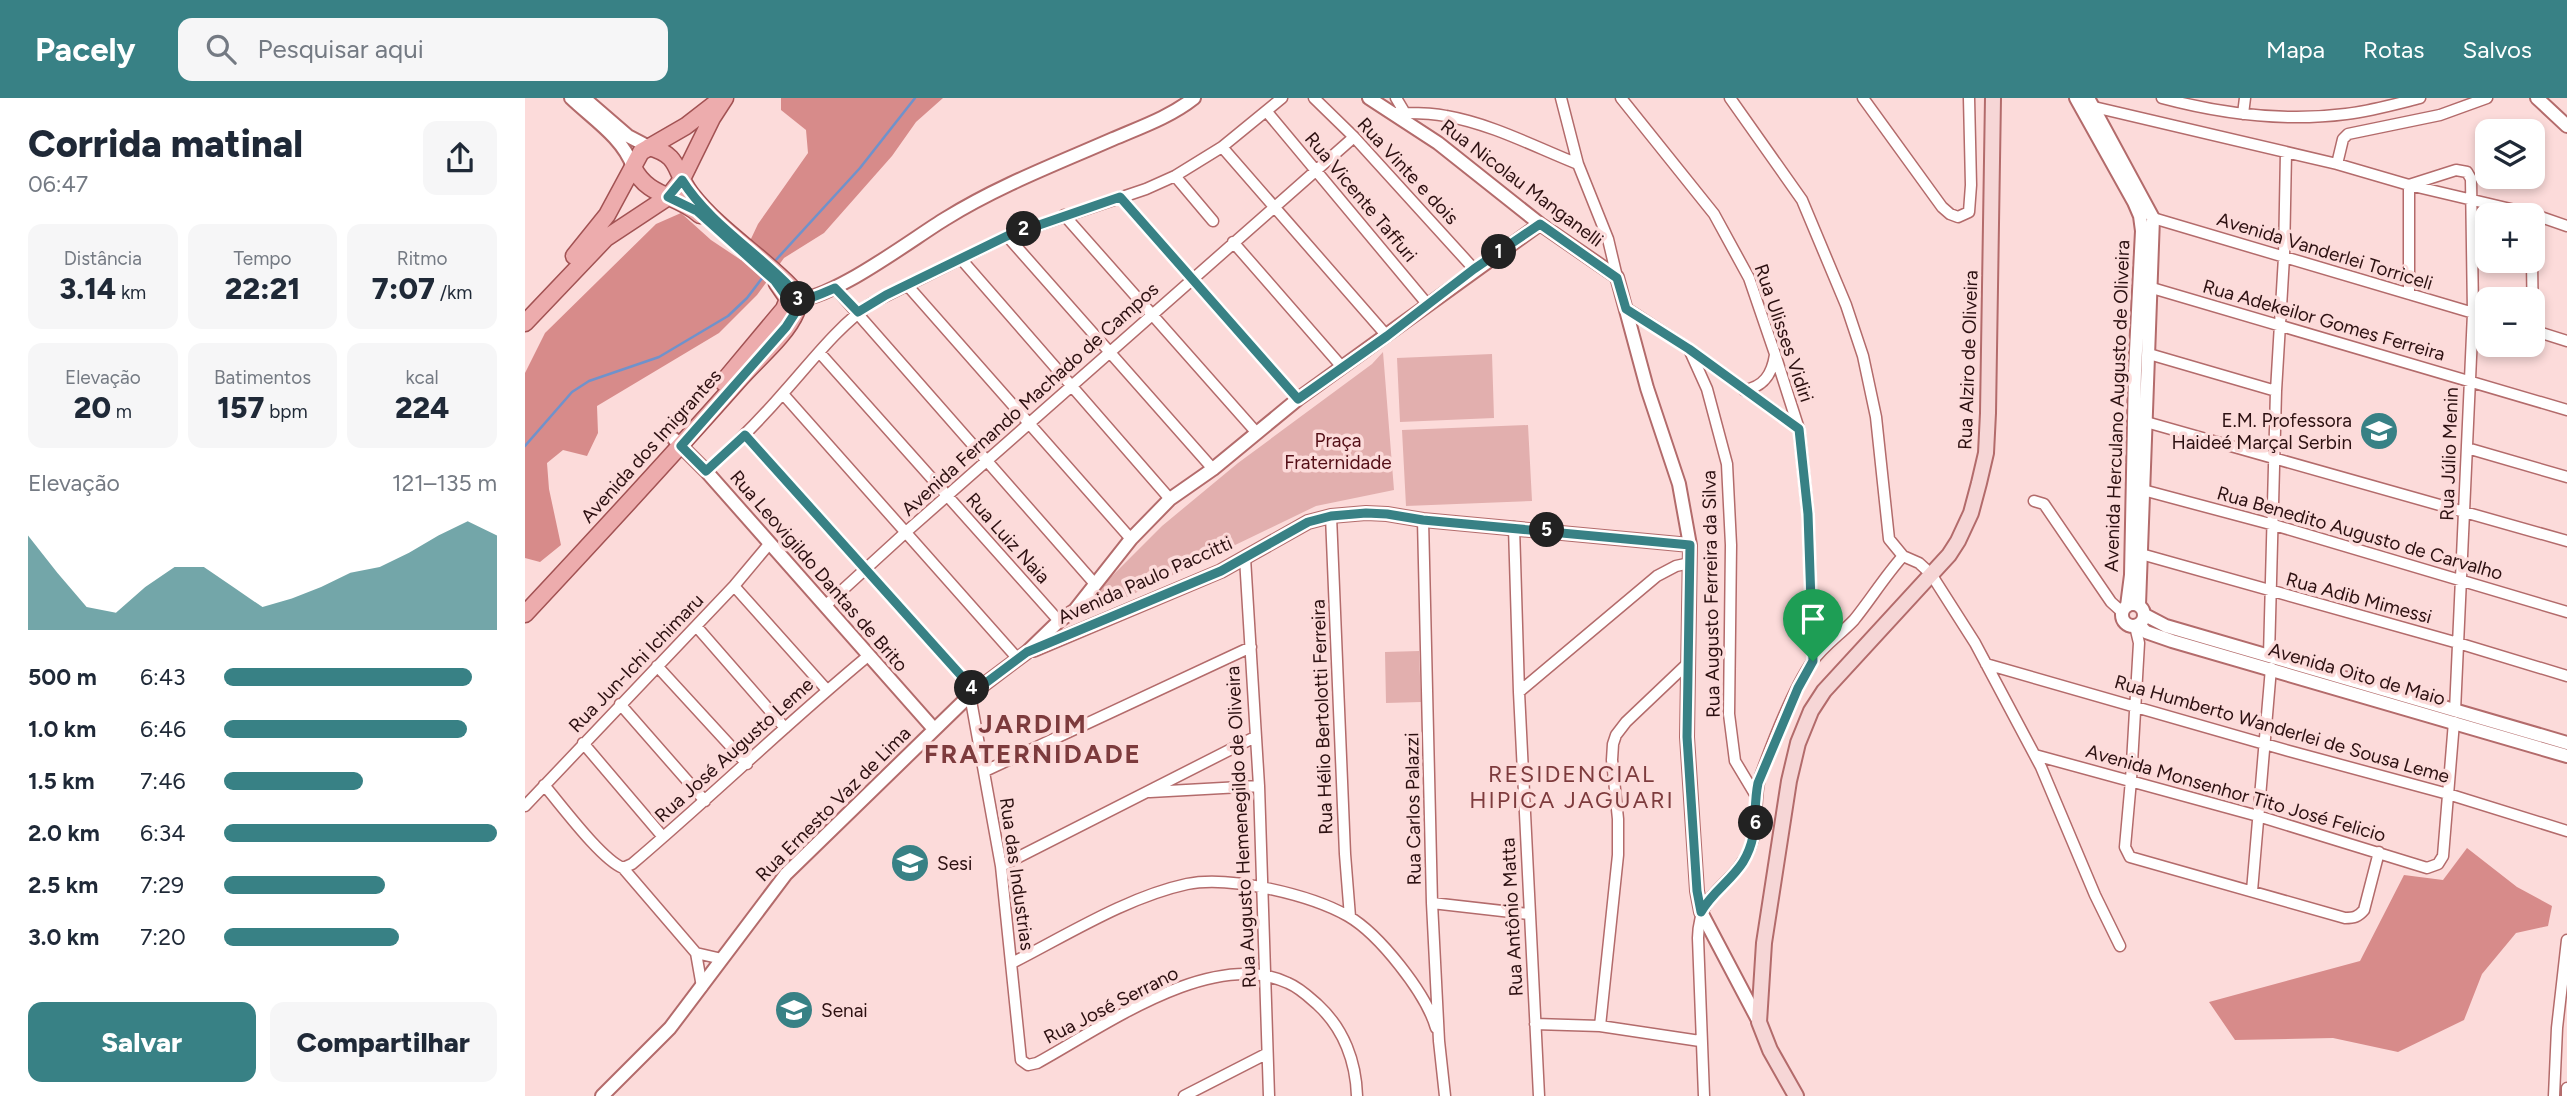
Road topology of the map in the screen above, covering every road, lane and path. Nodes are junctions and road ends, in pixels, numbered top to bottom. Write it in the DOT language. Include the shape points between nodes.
graph roads {
  1 [pos="571,98"];
  2 [pos="584,98"];
  3 [pos="723,98"];
  4 [pos="1194,98"];
  5 [pos="1282,98"];
  6 [pos="1314,98"];
  7 [pos="1369,98"];
  8 [pos="1396,98"];
  9 [pos="1561,98"];
  10 [pos="1621,98"];
  11 [pos="1731,98"];
  12 [pos="1863,98"];
  13 [pos="1969,98"];
  14 [pos="1993,98"];
  15 [pos="2076,98"];
  16 [pos="2162,98"];
  17 [pos="2245,98"];
  18 [pos="2420,98"];
  19 [pos="2487,98"];
  20 [pos="2536,98"];
  21 [pos="2091,102"];
  22 [pos="1267,112"];
  23 [pos="1391,113"];
  24 [pos="1405,113"];
  25 [pos="2243,114"];
  26 [pos="2567,126"];
  27 [pos="1354,137"];
  28 [pos="649,147"];
  29 [pos="1222,147"];
  30 [pos="2286,152"];
  31 [pos="1578,164"];
  32 [pos="2337,164"];
  33 [pos="633,167"];
  34 [pos="1315,171"];
  35 [pos="1175,176"];
  36 [pos="682,180"];
  37 [pos="2409,185"];
  38 [pos="668,197"];
  39 [pos="1120,197"];
  40 [pos="2472,199"];
  41 [pos="2487,203"];
  42 [pos="1275,207"];
  43 [pos="1064,215"];
  44 [pos="2146,217"];
  45 [pos="2545,219"];
  46 [pos="1213,221"];
  47 [pos="1540,224"];
  48 [pos="2567,226"];
  49 [pos="1007,236"];
  50 [pos="1233,242"];
  51 [pos="2284,257"];
  52 [pos="961,259"];
  53 [pos="760,263"];
  54 [pos="1474,269"];
  55 [pos="1193,278"];
  56 [pos="1617,278"];
  57 [pos="907,285"];
  58 [pos="835,288"];
  59 [pos="2152,288"];
  60 [pos="2409,294"];
  61 [pos="793,300"];
  62 [pos="1428,305"];
  63 [pos="1626,309"];
  64 [pos="525,310"];
  65 [pos="858,312"];
  66 [pos="2473,313"];
  67 [pos="1152,315"];
  68 [pos="525,323"];
  69 [pos="2279,325"];
  70 [pos="2545,334"];
  71 [pos="1387,336"];
  72 [pos="2567,341"];
  73 [pos="1689,349"];
  74 [pos="819,352"];
  75 [pos="1111,352"];
  76 [pos="1775,354"];
  77 [pos="2149,354"];
  78 [pos="1342,367"];
  79 [pos="2470,381"];
  80 [pos="1072,386"];
  81 [pos="1744,390"];
  82 [pos="2276,391"];
  83 [pos="783,394"];
  84 [pos="1298,399"];
  85 [pos="2567,410"];
  86 [pos="2146,422"];
  87 [pos="1030,423"];
  88 [pos="1799,429"];
  89 [pos="1256,432"];
  90 [pos="745,435"];
  91 [pos="678,443"];
  92 [pos="2467,448"];
  93 [pos="2274,458"];
  94 [pos="988,461"];
  95 [pos="1213,469"];
  96 [pos="706,471"];
  97 [pos="2567,477"];
  98 [pos="2143,490"];
  99 [pos="947,496"];
  100 [pos="1170,499"];
  101 [pos="2034,500"];
  102 [pos="2464,513"];
  103 [pos="1331,516"];
  104 [pos="1423,520"];
  105 [pos="2274,525"];
  106 [pos="1514,527"];
  107 [pos="906,532"];
  108 [pos="1131,539"];
  109 [pos="2567,541"];
  110 [pos="770,543"];
  111 [pos="1690,545"];
  112 [pos="2141,554"];
  113 [pos="1902,555"];
  114 [pos="1245,558"];
  115 [pos="1690,563"];
  116 [pos="865,569"];
  117 [pos="1931,574"];
  118 [pos="2462,580"];
  119 [pos="1095,584"];
  120 [pos="734,586"];
  121 [pos="2272,593"];
  122 [pos="525,603"];
  123 [pos="825,606"];
  124 [pos="1075,610"];
  125 [pos="2567,612"];
  126 [pos="525,614"];
  127 [pos="2135,615"];
  128 [pos="1059,621"];
  129 [pos="696,626"];
  130 [pos="1091,626"];
  131 [pos="2458,643"];
  132 [pos="1251,647"];
  133 [pos="868,656"];
  134 [pos="1023,656"];
  135 [pos="1813,661"];
  136 [pos="2270,662"];
  137 [pos="1687,664"];
  138 [pos="1986,664"];
  139 [pos="657,666"];
  140 [pos="2567,676"];
  141 [pos="827,690"];
  142 [pos="1519,692"];
  143 [pos="972,693"];
  144 [pos="619,704"];
  145 [pos="2135,706"];
  146 [pos="2455,716"];
  147 [pos="785,728"];
  148 [pos="934,729"];
  149 [pos="1255,737"];
  150 [pos="583,743"];
  151 [pos="2567,743"];
  152 [pos="2264,744"];
  153 [pos="2035,755"];
  154 [pos="2567,756"];
  155 [pos="747,764"];
  156 [pos="985,771"];
  157 [pos="2131,780"];
  158 [pos="544,785"];
  159 [pos="1259,786"];
  160 [pos="1146,792"];
  161 [pos="2448,794"];
  162 [pos="1756,796"];
  163 [pos="705,801"];
  164 [pos="525,806"];
  165 [pos="2258,816"];
  166 [pos="2567,831"];
  167 [pos="663,837"];
  168 [pos="2379,852"];
  169 [pos="1001,866"];
  170 [pos="624,868"];
  171 [pos="2427,868"];
  172 [pos="1262,888"];
  173 [pos="2252,891"];
  174 [pos="1432,903"];
  175 [pos="1701,912"];
  176 [pos="1529,914"];
  177 [pos="1350,917"];
  178 [pos="2567,940"];
  179 [pos="2120,946"];
  180 [pos="696,953"];
  181 [pos="722,959"];
  182 [pos="1012,962"];
  183 [pos="1266,976"];
  184 [pos="2565,981"];
  185 [pos="702,987"];
  186 [pos="1759,1022"];
  187 [pos="1535,1024"];
  188 [pos="1600,1026"];
  189 [pos="1439,1041"];
  190 [pos="1700,1041"];
  191 [pos="1266,1054"];
  192 [pos="1021,1059"];
  193 [pos="2567,1088"];
  194 [pos="602,1096"];
  195 [pos="1184,1096"];
  196 [pos="1269,1096"];
  197 [pos="1357,1096"];
  198 [pos="1445,1096"];
  199 [pos="1539,1096"];
  200 [pos="1704,1096"];
  201 [pos="1795,1096"];
  202 [pos="2554,1096"];
  203 [pos="2567,1096"];
  1 -- 33 [label="street" via="621,144"];
  2 -- 28 [label="street" via="628,136"];
  3 -- 28 [label="main road"];
  3 -- 36 [label="main road"];
  4 -- 58 [label="street" via="1173,113 997,189"];
  5 -- 22 [label="street"];
  6 -- 27 [label="street, Rua Vinte e dois"];
  7 -- 23 [label="street, Rua Nicolau Manganelli"];
  8 -- 24 [label="street"];
  9 -- 31 [label="street"];
  10 -- 76 [label="street, Rua Ulisses Vidiri" via="1714,214 1749,278"];
  11 -- 113 [label="street" via="1802,200 1846,305 1876,417 1886,526 1892,546"];
  12 -- 13 [label="street" via="1943,207 1958,217 1969,212"];
  14 -- 117 [label="main road, Rua Alziro de Oliveira" via="1986,453 1971,513 1949,555"];
  15 -- 44 [label="street, Avenida Herculano Augusto de Oliveira"];
  16 -- 25 [label="street"];
  17 -- 25 [label="street"];
  18 -- 25 [label="street" via="2344,115"];
  19 -- 32 [label="street" via="2440,115 2348,134"];
  20 -- 26 [label="street"];
  21 -- 30 [label="street"];
  21 -- 44 [label="street, Avenida Herculano Augusto de Oliveira"];
  22 -- 29 [label="street"];
  22 -- 34 [label="street, Rua Vicente Taffuri"];
  23 -- 24 [label="street"];
  23 -- 47 [label="street, Rua Nicolau Manganelli" via="1438,143"];
  24 -- 31 [label="street" via="1425,112 1472,123"];
  27 -- 34 [label="street, Avenida Fernando Machado de Campos"];
  27 -- 54 [label="street, Rua Vinte e dois"];
  28 -- 33 [label="main road"];
  28 -- 36 [label="main road" via="670,156"];
  29 -- 35 [label="street"];
  29 -- 42 [label="street"];
  30 -- 32 [label="street"];
  30 -- 51 [label="street"];
  31 -- 56 [label="street" via="1608,239"];
  32 -- 37 [label="street"];
  33 -- 38 [label="main road" via="649,189"];
  33 -- 64 [label="main road" via="601,223"];
  34 -- 42 [label="street, Avenida Fernando Machado de Campos"];
  34 -- 62 [label="street, Rua Vicente Taffuri"];
  35 -- 39 [label="street"];
  35 -- 46 [label="street"];
  36 -- 38 [label="main road"];
  36 -- 53 [label="main road"];
  37 -- 40 [label="street"];
  37 -- 40 [label="street" via="2461,170 2472,179"];
  37 -- 60 [label="street"];
  38 -- 53 [label="main road" via="697,211"];
  38 -- 68 [label="main road" via="606,238"];
  39 -- 43 [label="street"];
  39 -- 55 [label="street"];
  40 -- 41 [label="street"];
  40 -- 66 [label="street, Rua Júlio Menin"];
  42 -- 50 [label="street, Avenida Fernando Machado de Campos"];
  42 -- 71 [label="street"];
  43 -- 49 [label="street"];
  43 -- 67 [label="street"];
  44 -- 51 [label="street, Avenida Vanderlei Torriceli"];
  44 -- 59 [label="street, Avenida Herculano Augusto de Oliveira"];
  44 -- 127 [label="street, Avenida Herculano Augusto de Oliveira" via="2135,371 2131,575"];
  45 -- 48 [label="street"];
  47 -- 54 [label="street"];
  47 -- 56 [label="street, Rua Nicolau Manganelli"];
  49 -- 52 [label="street"];
  49 -- 75 [label="street"];
  50 -- 55 [label="street, Avenida Fernando Machado de Campos"];
  50 -- 78 [label="street"];
  51 -- 60 [label="street, Avenida Vanderlei Torriceli"];
  51 -- 69 [label="street"];
  52 -- 57 [label="street"];
  52 -- 80 [label="street"];
  53 -- 61 [label="main road" via="791,288"];
  54 -- 62 [label="street"];
  55 -- 67 [label="street, Avenida Fernando Machado de Campos"];
  55 -- 84 [label="street"];
  56 -- 63 [label="street"];
  57 -- 65 [label="street"];
  57 -- 87 [label="street"];
  58 -- 61 [label="street"];
  58 -- 65 [label="street"];
  59 -- 69 [label="street, Rua Adekeilor Gomes Ferreira"];
  59 -- 77 [label="street, Avenida Herculano Augusto de Oliveira"];
  60 -- 66 [label="street, Avenida Vanderlei Torriceli"];
  61 -- 91 [label="main road, Avenida dos Imigrantes"];
  62 -- 71 [label="street"];
  63 -- 73 [label="street"];
  63 -- 111 [label="street" via="1679,484"];
  65 -- 74 [label="street"];
  65 -- 94 [label="street"];
  66 -- 79 [label="street, Rua Júlio Menin"];
  67 -- 75 [label="street, Avenida Fernando Machado de Campos"];
  67 -- 89 [label="street"];
  69 -- 79 [label="street, Rua Adekeilor Gomes Ferreira"];
  69 -- 82 [label="street"];
  70 -- 72 [label="street"];
  71 -- 78 [label="street"];
  73 -- 81 [label="street"];
  73 -- 162 [label="street, Rua Augusto Ferreira da Silva" via="1707,390 1727,464 1729,714 1735,761"];
  74 -- 83 [label="street"];
  74 -- 99 [label="street, Rua Luiz Naia"];
  75 -- 80 [label="street, Avenida Fernando Machado de Campos"];
  75 -- 95 [label="street"];
  76 -- 81 [label="street" via="1763,383"];
  76 -- 88 [label="street, Rua Ulisses Vidiri"];
  77 -- 82 [label="street"];
  77 -- 86 [label="street, Avenida Herculano Augusto de Oliveira"];
  78 -- 84 [label="street"];
  79 -- 85 [label="street, Rua Adekeilor Gomes Ferreira"];
  79 -- 92 [label="street, Rua Júlio Menin"];
  80 -- 87 [label="street, Avenida Fernando Machado de Campos"];
  80 -- 100 [label="street"];
  81 -- 88 [label="street"];
  82 -- 93 [label="street"];
  83 -- 90 [label="street"];
  83 -- 107 [label="street"];
  84 -- 89 [label="street"];
  86 -- 93 [label="street"];
  86 -- 98 [label="street, Avenida Herculano Augusto de Oliveira"];
  87 -- 94 [label="street, Avenida Fernando Machado de Campos"];
  87 -- 108 [label="street"];
  88 -- 135 [label="street, Rua Ulisses Vidiri" via="1808,514"];
  89 -- 95 [label="street"];
  90 -- 96 [label="street"];
  90 -- 116 [label="street"];
  91 -- 96 [label="street, Rua Leovigildo Dantas de Brito"];
  91 -- 122 [label="main road, Avenida dos Imigrantes"];
  91 -- 126 [label="main road, Avenida dos Imigrantes"];
  92 -- 97 [label="street"];
  92 -- 102 [label="street, Rua Júlio Menin"];
  93 -- 102 [label="street"];
  93 -- 105 [label="street"];
  94 -- 99 [label="street, Avenida Fernando Machado de Campos"];
  94 -- 119 [label="street"];
  95 -- 100 [label="street"];
  96 -- 110 [label="street, Rua Leovigildo Dantas de Brito"];
  98 -- 105 [label="street, Rua Benedito Augusto de Carvalho"];
  98 -- 112 [label="street, Avenida Herculano Augusto de Oliveira"];
  99 -- 107 [label="street, Avenida Fernando Machado de Campos"];
  99 -- 128 [label="street, Rua Luiz Naia"];
  100 -- 108 [label="street"];
  101 -- 127 [label="street" via="2043,504 2111,602"];
  102 -- 109 [label="street"];
  102 -- 118 [label="street, Rua Júlio Menin"];
  103 -- 104 [label="street, Avenida Paulo Paccitti" via="1387,514"];
  103 -- 114 [label="street, Avenida Paulo Paccitti" via="1308,522"];
  103 -- 177 [label="street, Rua Hélio Bertolotti Ferreira"];
  104 -- 106 [label="street, Avenida Paulo Paccitti"];
  104 -- 174 [label="street, Rua Carlos Palazzi"];
  105 -- 118 [label="street, Rua Benedito Augusto de Carvalho"];
  105 -- 121 [label="street"];
  106 -- 111 [label="street, Avenida Paulo Paccitti"];
  106 -- 142 [label="street, Rua Antônio Matta"];
  107 -- 116 [label="street, Avenida Fernando Machado de Campos"];
  107 -- 134 [label="street"];
  108 -- 119 [label="street"];
  110 -- 120 [label="street, Rua Jun-Ichi Ichimaru"];
  110 -- 123 [label="street, Rua Leovigildo Dantas de Brito"];
  111 -- 115 [label="street"];
  112 -- 121 [label="street, Rua Adib Mimessi"];
  112 -- 127 [label="street, Avenida Herculano Augusto de Oliveira"];
  113 -- 117 [label="street"];
  113 -- 135 [label="street" via="1854,619"];
  114 -- 130 [label="street, Avenida Paulo Paccitti"];
  114 -- 132 [label="street, Rua Augusto Hemenegildo de Oliveira"];
  115 -- 137 [label="street"];
  115 -- 142 [label="street" via="1657,576"];
  116 -- 123 [label="street, Avenida Fernando Machado de Campos"];
  116 -- 143 [label="street"];
  117 -- 138 [label="street"];
  117 -- 186 [label="main road, Rua Alziro de Oliveira" via="1824,691 1798,743 1764,943"];
  118 -- 125 [label="street, Rua Benedito Augusto de Carvalho"];
  118 -- 131 [label="street, Rua Júlio Menin"];
  119 -- 124 [label="street"];
  120 -- 129 [label="street, Rua Jun-Ichi Ichimaru"];
  120 -- 141 [label="street"];
  121 -- 131 [label="street, Rua Adib Mimessi"];
  121 -- 136 [label="street"];
  123 -- 133 [label="street, Rua Leovigildo Dantas de Brito"];
  124 -- 128 [label="street"];
  124 -- 130 [label="street"];
  127 -- 136 [label="street, Avenida Oito de Maio"];
  127 -- 145 [label="street" via="2139,643"];
  128 -- 134 [label="street"];
  129 -- 139 [label="street, Rua Jun-Ichi Ichimaru"];
  129 -- 147 [label="street"];
  130 -- 134 [label="street, Avenida Paulo Paccitti"];
  131 -- 140 [label="street, Rua Adib Mimessi"];
  131 -- 146 [label="street, Rua Júlio Menin"];
  132 -- 149 [label="street, Rua Augusto Hemenegildo de Oliveira"];
  132 -- 156 [label="street"];
  133 -- 141 [label="street, Rua José Augusto Leme"];
  133 -- 148 [label="street, Rua Leovigildo Dantas de Brito"];
  134 -- 143 [label="street, Rua Ernesto Vaz de Lima"];
  135 -- 162 [label="street" via="1791,702"];
  136 -- 146 [label="street, Avenida Oito de Maio"];
  136 -- 152 [label="street"];
  137 -- 175 [label="street" via="1687,737"];
  137 -- 188 [label="street" via="1626,722 1613,744 1618,855"];
  138 -- 145 [label="street, Rua Humberto Wanderlei de Sousa Leme"];
  138 -- 153 [label="street"];
  139 -- 144 [label="street, Rua Jun-Ichi Ichimaru"];
  139 -- 155 [label="street"];
  141 -- 147 [label="street, Rua José Augusto Leme"];
  142 -- 176 [label="street, Rua Antônio Matta"];
  143 -- 148 [label="street, Rua Ernesto Vaz de Lima"];
  143 -- 156 [label="street, Rua das Industrias"];
  144 -- 150 [label="street, Rua Jun-Ichi Ichimaru"];
  144 -- 163 [label="street"];
  145 -- 152 [label="street, Rua Humberto Wanderlei de Sousa Leme"];
  145 -- 157 [label="street"];
  146 -- 151 [label="street, Avenida Oito de Maio"];
  146 -- 154 [label="street, Avenida Oito de Maio"];
  146 -- 161 [label="street, Rua Júlio Menin"];
  147 -- 155 [label="street, Rua José Augusto Leme"];
  148 -- 181 [label="street, Rua Ernesto Vaz de Lima" via="786,874"];
  149 -- 159 [label="street, Rua Augusto Hemenegildo de Oliveira"];
  149 -- 160 [label="street"];
  150 -- 158 [label="street, Rua Jun-Ichi Ichimaru"];
  150 -- 167 [label="street"];
  152 -- 161 [label="street, Rua Humberto Wanderlei de Sousa Leme"];
  152 -- 165 [label="street"];
  153 -- 157 [label="street, Avenida Monsenhor Tito José Felicio"];
  153 -- 179 [label="street"];
  155 -- 163 [label="street, Rua José Augusto Leme"];
  156 -- 169 [label="street, Rua das Industrias"];
  157 -- 165 [label="street, Avenida Monsenhor Tito José Felicio"];
  157 -- 173 [label="street" via="2125,847 2130,857"];
  158 -- 164 [label="street, Rua Jun-Ichi Ichimaru"];
  158 -- 170 [label="street" via="600,849"];
  159 -- 160 [label="street"];
  159 -- 172 [label="street, Rua Augusto Hemenegildo de Oliveira"];
  160 -- 169 [label="street"];
  161 -- 166 [label="street, Rua Humberto Wanderlei de Sousa Leme"];
  161 -- 171 [label="street, Rua Júlio Menin" via="2444,856"];
  162 -- 175 [label="street" via="1756,832 1743,863"];
  163 -- 167 [label="street, Rua José Augusto Leme"];
  165 -- 168 [label="street, Avenida Monsenhor Tito José Felicio"];
  165 -- 173 [label="street"];
  167 -- 170 [label="street, Rua José Augusto Leme"];
  168 -- 171 [label="street, Avenida Monsenhor Tito José Felicio"];
  168 -- 173 [label="street" via="2364,910 2353,918"];
  169 -- 182 [label="street, Rua das Industrias"];
  170 -- 180 [label="street"];
  172 -- 177 [label="street" via="1328,906"];
  172 -- 182 [label="street" via="1222,880 1160,891"];
  172 -- 183 [label="street, Rua Augusto Hemenegildo de Oliveira"];
  174 -- 176 [label="street"];
  174 -- 189 [label="street, Rua Carlos Palazzi"];
  175 -- 186 [label="street"];
  175 -- 190 [label="street"];
  176 -- 187 [label="street, Rua Antônio Matta"];
  177 -- 189 [label="street" via="1392,955 1434,1021"];
  178 -- 184 [label="street"];
  180 -- 181 [label="street"];
  180 -- 185 [label="street"];
  181 -- 185 [label="street, Rua Ernesto Vaz de Lima"];
  182 -- 192 [label="street, Rua das Industrias"];
  183 -- 191 [label="street, Rua Augusto Hemenegildo de Oliveira"];
  183 -- 192 [label="street, Rua José Serrano" via="1235,973 1197,981 1160,995 1037,1063 1028,1065"];
  183 -- 197 [label="street, Rua José Serrano" via="1288,982 1327,1013 1350,1053"];
  184 -- 202 [label="street"];
  185 -- 194 [label="street, Rua Ernesto Vaz de Lima" via="670,1028"];
  186 -- 201 [label="main road, Rua Alziro de Oliveira"];
  187 -- 188 [label="street"];
  187 -- 199 [label="street, Rua Antônio Matta"];
  188 -- 190 [label="street"];
  189 -- 198 [label="street, Rua Carlos Palazzi"];
  190 -- 200 [label="street"];
  191 -- 195 [label="street"];
  191 -- 196 [label="street, Rua Augusto Hemenegildo de Oliveira"];
  193 -- 203 [label="street"];
}
